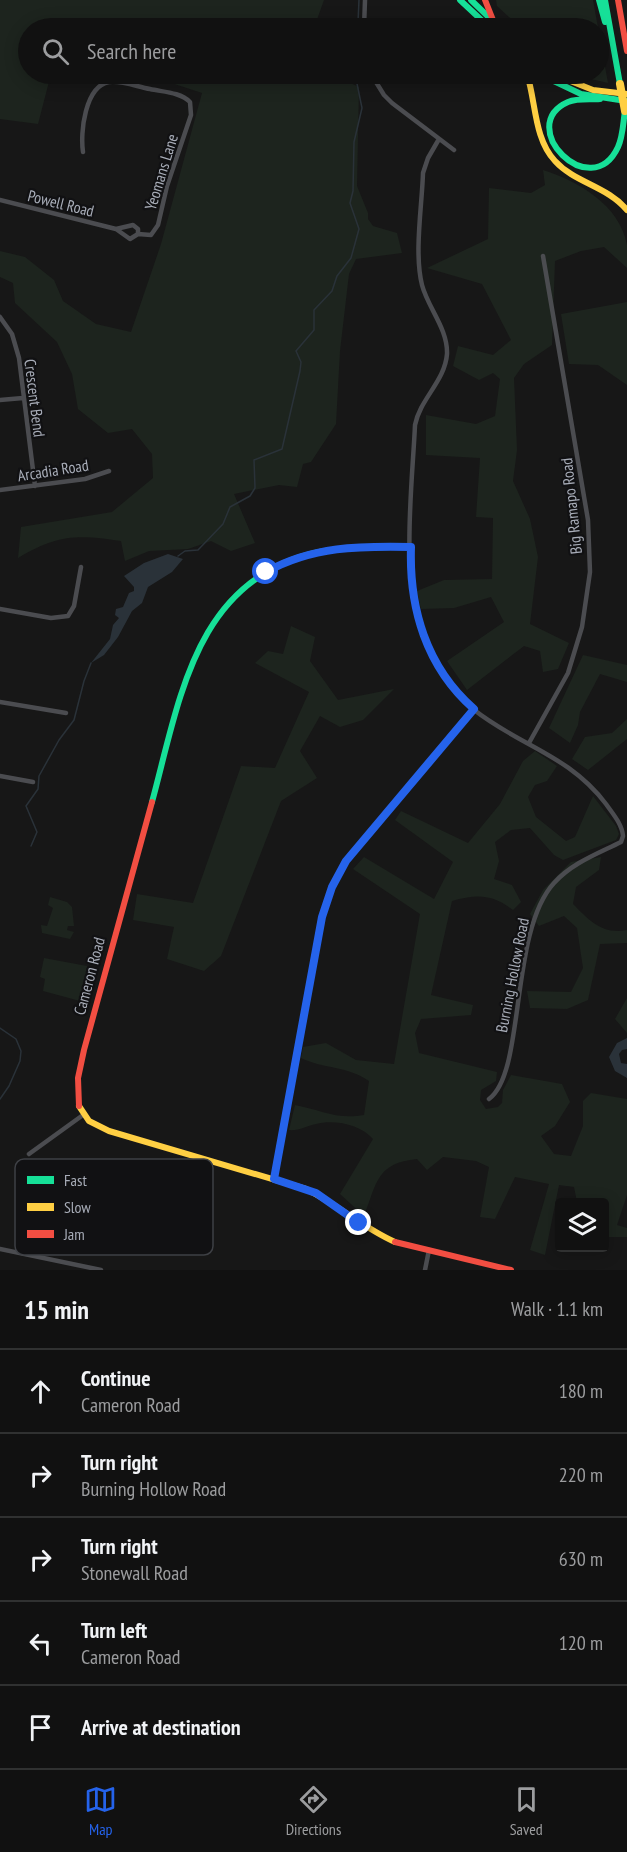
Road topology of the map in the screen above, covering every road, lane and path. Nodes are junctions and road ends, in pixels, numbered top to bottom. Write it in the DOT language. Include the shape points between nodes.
graph roads {
  1 [pos="365,0"];
  2 [pos="460,0"];
  3 [pos="471,0"];
  4 [pos="485,0"];
  5 [pos="599,0"];
  6 [pos="605,0"];
  7 [pos="618,0"];
  8 [pos="625,0"];
  9 [pos="364,18"];
  10 [pos="483,18"];
  11 [pos="487,18"];
  12 [pos="492,18"];
  13 [pos="605,18"];
  14 [pos="608,18"];
  15 [pos="609,22"];
  16 [pos="623,31"];
  17 [pos="609,32"];
  18 [pos="613,45"];
  19 [pos="627,51"];
  20 [pos="103,84"];
  21 [pos="125,84"];
  22 [pos="377,84"];
  23 [pos="529,84"];
  24 [pos="558,84"];
  25 [pos="576,84"];
  26 [pos="627,94"];
  27 [pos="600,99"];
  28 [pos="627,102"];
  29 [pos="625,111"];
  30 [pos="627,124"];
  31 [pos="439,138"];
  32 [pos="454,150"];
  33 [pos="83,152"];
  34 [pos="0,200"];
  35 [pos="627,210"];
  36 [pos="116,229"];
  37 [pos="138,234"];
  38 [pos="543,256"];
  39 [pos="0,317"];
  40 [pos="22,398"];
  41 [pos="0,400"];
  42 [pos="109,471"];
  43 [pos="35,486"];
  44 [pos="0,490"];
  45 [pos="411,547"];
  46 [pos="81,567"];
  47 [pos="0,609"];
  48 [pos="0,702"];
  49 [pos="474,709"];
  50 [pos="66,713"];
  51 [pos="529,743"];
  52 [pos="0,776"];
  53 [pos="33,782"];
  54 [pos="489,1099"];
  55 [pos="83,1115"];
  56 [pos="29,1154"];
  57 [pos="202,1159"];
  58 [pos="213,1162"];
  59 [pos="274,1179"];
  60 [pos="0,1249"];
  61 [pos="429,1250"];
  62 [pos="15,1252"];
  63 [pos="29,1255"];
  64 [pos="101,1270"];
  65 [pos="425,1270"];
  66 [pos="511,1270"];
  1 -- 9 [label="street"];
  2 -- 10 [label="main road"];
  3 -- 11 [label="main road"];
  4 -- 12 [label="main road"];
  5 -- 13 [label="main road"];
  6 -- 14 [label="main road"];
  7 -- 16 [label="main road"];
  8 -- 16 [label="main road"];
  15 -- 18 [label="main road"];
  16 -- 19 [label="main road"];
  17 -- 18 [label="main road"];
  18 -- 29 [label="main road, bridge"];
  20 -- 33 [label="street, Yeomans Lane" via="92,96 83,130"];
  21 -- 37 [label="street, Yeomans Lane" via="182,96 190,102 191,115 158,225 151,235"];
  22 -- 31 [label="street" via="384,95"];
  23 -- 35 [label="main road" via="552,158 567,171 608,190"];
  24 -- 27 [label="main road"];
  25 -- 26 [label="main road"];
  27 -- 28 [label="main road"];
  27 -- 29 [label="main road" via="569,101 554,114 552,143 562,158 574,166 592,167 612,156 620,142"];
  29 -- 30 [label="main road"];
  31 -- 32 [label="street"];
  31 -- 45 [label="street, Burning Hollow Road" via="423,173 420,275 444,334 446,357 441,374 416,417"];
  34 -- 36 [label="street, Powell Road"];
  36 -- 37 [label="street, Powell Road" via="130,239"];
  36 -- 37 [label="street, Powell Road" via="133,225"];
  38 -- 51 [label="street, Big Ramapo Road" via="588,520 590,573 582,627 568,673"];
  39 -- 40 [label="street, Crescent Bend" via="16,347"];
  40 -- 41 [label="street"];
  40 -- 43 [label="street, Crescent Bend"];
  42 -- 43 [label="street, Arcadia Road" via="85,479"];
  43 -- 44 [label="street, Arcadia Road"];
  45 -- 49 [label="street, Burning Hollow Road" via="412,594 425,640 448,682"];
  45 -- 55 [label="main road, Cameron Road" via="338,547 295,558 266,572 242,590 206,633 176,717 87,1042 77,1096"];
  46 -- 47 [label="street" via="72,612 63,619"];
  48 -- 50 [label="street"];
  49 -- 51 [label="street, Burning Hollow Road"];
  49 -- 59 [label="street" via="355,849 332,887 322,917"];
  51 -- 54 [label="street, Burning Hollow Road" via="561,761 590,785 615,816 623,836 621,842 563,874 539,904 528,938 508,1065 497,1092"];
  52 -- 53 [label="street"];
  55 -- 56 [label="street"];
  55 -- 57 [label="main road" via="93,1124 127,1138"];
  58 -- 59 [label="main road"];
  59 -- 61 [label="main road" via="316,1193 383,1238"];
  60 -- 62 [label="street"];
  61 -- 65 [label="street"];
  61 -- 66 [label="main road"];
  63 -- 64 [label="street"];
}
